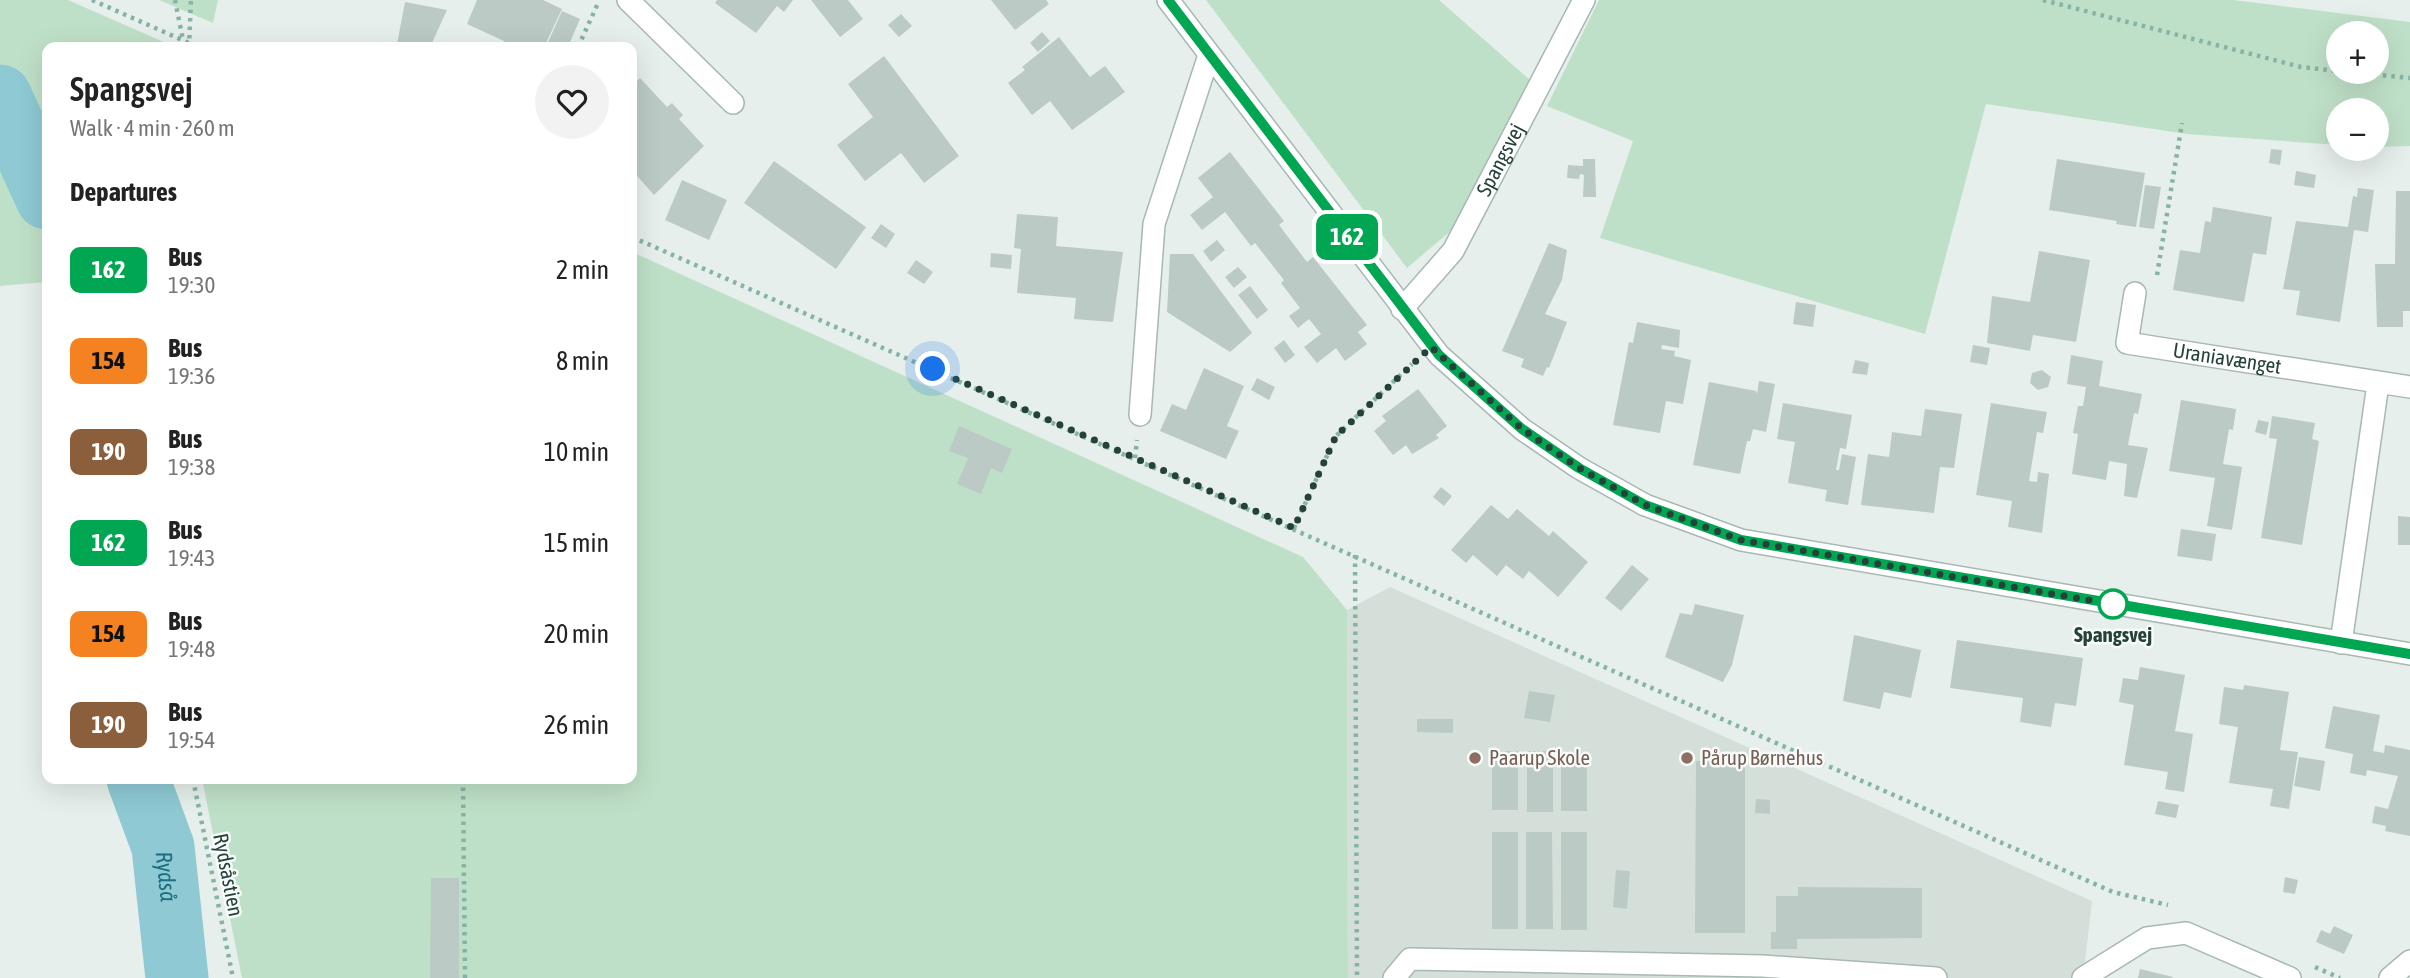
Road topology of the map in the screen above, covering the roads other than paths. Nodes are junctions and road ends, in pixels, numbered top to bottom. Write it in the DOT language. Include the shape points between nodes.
graph roads {
  1 [pos="628,0"];
  2 [pos="1168,0"];
  3 [pos="1584,0"];
  4 [pos="1209,55"];
  5 [pos="733,103"];
  6 [pos="2135,293"];
  7 [pos="1402,309"];
  8 [pos="2378,384"];
  9 [pos="2410,387"];
  10 [pos="1140,415"];
  11 [pos="2341,643"];
  12 [pos="2410,654"];
  13 [pos="2410,961"];
  14 [pos="1762,972"];
  15 [pos="1394,978"];
  16 [pos="1936,978"];
  17 [pos="2083,978"];
  18 [pos="2290,978"];
  19 [pos="2390,978"];
  1 -- 5 [label="street"];
  2 -- 4 [label="street"];
  3 -- 7 [label="street, Spangsvej" via="1453,251"];
  4 -- 7 [label="street"];
  4 -- 10 [label="street" via="1154,224"];
  6 -- 8 [label="street, Uraniavænget" via="2127,343"];
  7 -- 11 [label="street" via="1431,347 1522,429 1579,468 1645,505 1741,540"];
  8 -- 9 [label="street, Uraniavænget"];
  8 -- 11 [label="street"];
  11 -- 12 [label="street"];
  13 -- 19 [label="street"];
  14 -- 15 [label="street" via="1410,959"];
  14 -- 16 [label="street"];
  17 -- 18 [label="street" via="2147,938 2186,933"];
}
